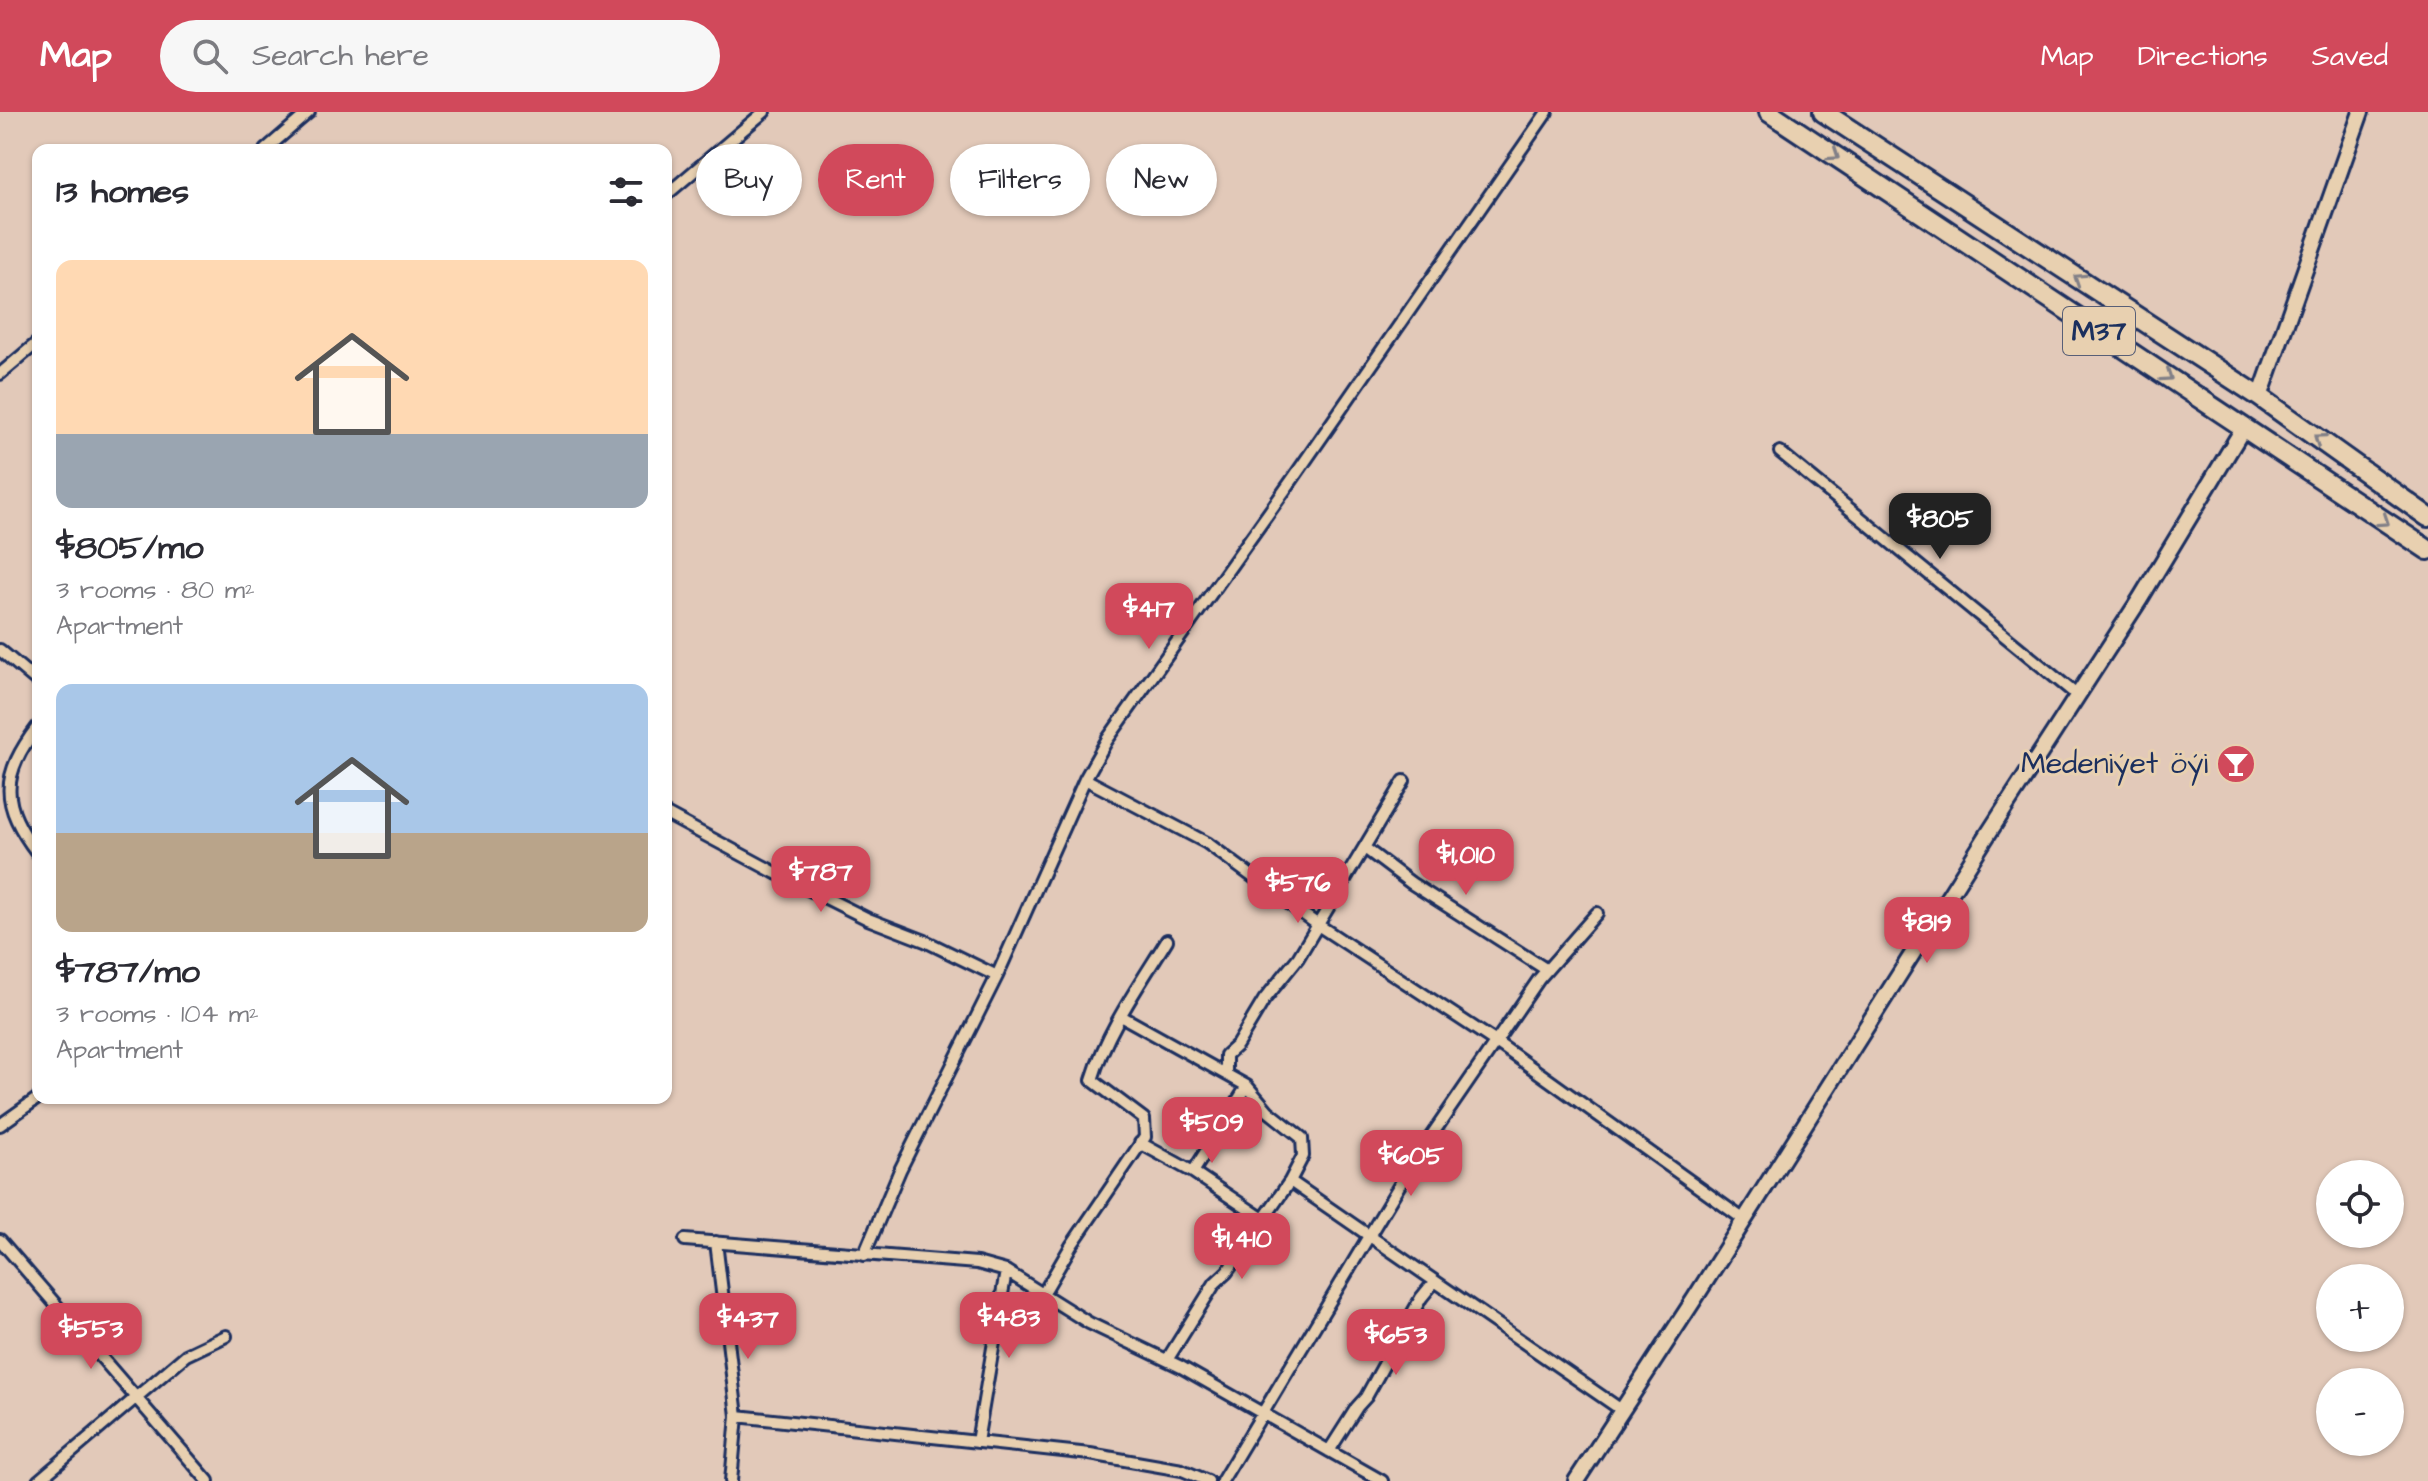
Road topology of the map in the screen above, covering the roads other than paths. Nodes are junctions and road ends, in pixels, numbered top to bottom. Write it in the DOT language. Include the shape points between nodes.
graph roads {
  1 [pos="309,112"];
  2 [pos="764,112"];
  3 [pos="1547,112"];
  4 [pos="1769,112"];
  5 [pos="1823,112"];
  6 [pos="2361,112"];
  7 [pos="272,144"];
  8 [pos="672,190"];
  9 [pos="32,347"];
  10 [pos="0,374"];
  11 [pos="2260,397"];
  12 [pos="2244,427"];
  13 [pos="1780,452"];
  14 [pos="2428,517"];
  15 [pos="2428,550"];
  16 [pos="0,650"];
  17 [pos="32,677"];
  18 [pos="2078,696"];
  19 [pos="32,733"];
  20 [pos="1085,779"];
  21 [pos="1404,781"];
  22 [pos="672,817"];
  23 [pos="32,846"];
  24 [pos="1366,849"];
  25 [pos="1597,913"];
  26 [pos="1318,925"];
  27 [pos="1167,940"];
  28 [pos="1547,970"];
  29 [pos="997,976"];
  30 [pos="1121,1016"];
  31 [pos="1496,1042"];
  32 [pos="1226,1073"];
  33 [pos="1247,1086"];
  34 [pos="32,1102"];
  35 [pos="0,1125"];
  36 [pos="1140,1143"];
  37 [pos="1193,1172"];
  38 [pos="1290,1181"];
  39 [pos="1263,1219"];
  40 [pos="1743,1219"];
  41 [pos="1368,1237"];
  42 [pos="0,1240"];
  43 [pos="685,1240"];
  44 [pos="716,1242"];
  45 [pos="864,1255"];
  46 [pos="1006,1271"];
  47 [pos="1434,1282"];
  48 [pos="1043,1294"];
  49 [pos="226,1336"];
  50 [pos="1167,1360"];
  51 [pos="135,1396"];
  52 [pos="1623,1411"];
  53 [pos="1263,1414"];
  54 [pos="737,1416"];
  55 [pos="977,1442"];
  56 [pos="1329,1451"];
  57 [pos="38,1481"];
  58 [pos="208,1481"];
  59 [pos="731,1481"];
  60 [pos="1208,1481"];
  61 [pos="1222,1481"];
  62 [pos="1382,1481"];
  63 [pos="1576,1481"];
  1 -- 7 [label="street"];
  2 -- 8 [label="street"];
  3 -- 20 [label="street" via="1107,740"];
  4 -- 12 [label="highway, M37 / M37, one-way"];
  11 -- 5 [label="highway, M37 / M37, one-way"];
  6 -- 11 [label="main road"];
  9 -- 10 [label="street"];
  14 -- 11 [label="highway, M37 / M37, one-way"];
  12 -- 15 [label="highway, M37 / M37, one-way"];
  12 -- 18 [label="main road"];
  13 -- 18 [label="street"];
  16 -- 17 [label="street"];
  18 -- 40 [label="main road"];
  19 -- 23 [label="street" via="12,756 4,803"];
  20 -- 26 [label="street" via="1207,843"];
  20 -- 29 [label="street"];
  21 -- 24 [label="street"];
  22 -- 29 [label="street" via="868,919"];
  24 -- 26 [label="street"];
  24 -- 28 [label="street"];
  25 -- 28 [label="street"];
  26 -- 31 [label="street"];
  26 -- 32 [label="street" via="1226,1055"];
  27 -- 30 [label="street"];
  28 -- 31 [label="street"];
  29 -- 45 [label="street" via="900,1170"];
  30 -- 32 [label="street"];
  30 -- 36 [label="street" via="1092,1080 1144,1119"];
  31 -- 40 [label="street"];
  31 -- 41 [label="street"];
  32 -- 33 [label="street"];
  33 -- 37 [label="street"];
  33 -- 38 [label="street" via="1302,1138 1303,1156"];
  34 -- 35 [label="street"];
  36 -- 37 [label="street"];
  36 -- 48 [label="street"];
  37 -- 39 [label="street"];
  38 -- 39 [label="street"];
  38 -- 41 [label="street"];
  39 -- 50 [label="street"];
  40 -- 52 [label="main road"];
  41 -- 47 [label="street"];
  41 -- 53 [label="street"];
  42 -- 51 [label="street"];
  43 -- 44 [label="street"];
  44 -- 45 [label="street"];
  44 -- 54 [label="street"];
  45 -- 46 [label="street" via="977,1263"];
  46 -- 48 [label="street"];
  46 -- 55 [label="street"];
  47 -- 52 [label="street"];
  47 -- 56 [label="street"];
  48 -- 50 [label="street"];
  49 -- 51 [label="street" via="186,1355"];
  50 -- 53 [label="street"];
  51 -- 57 [label="street"];
  51 -- 58 [label="street"];
  52 -- 63 [label="main road"];
  53 -- 56 [label="street"];
  53 -- 61 [label="street"];
  54 -- 55 [label="street"];
  54 -- 59 [label="street"];
  55 -- 60 [label="street" via="1090,1454 1182,1470"];
  56 -- 62 [label="street"];
}
